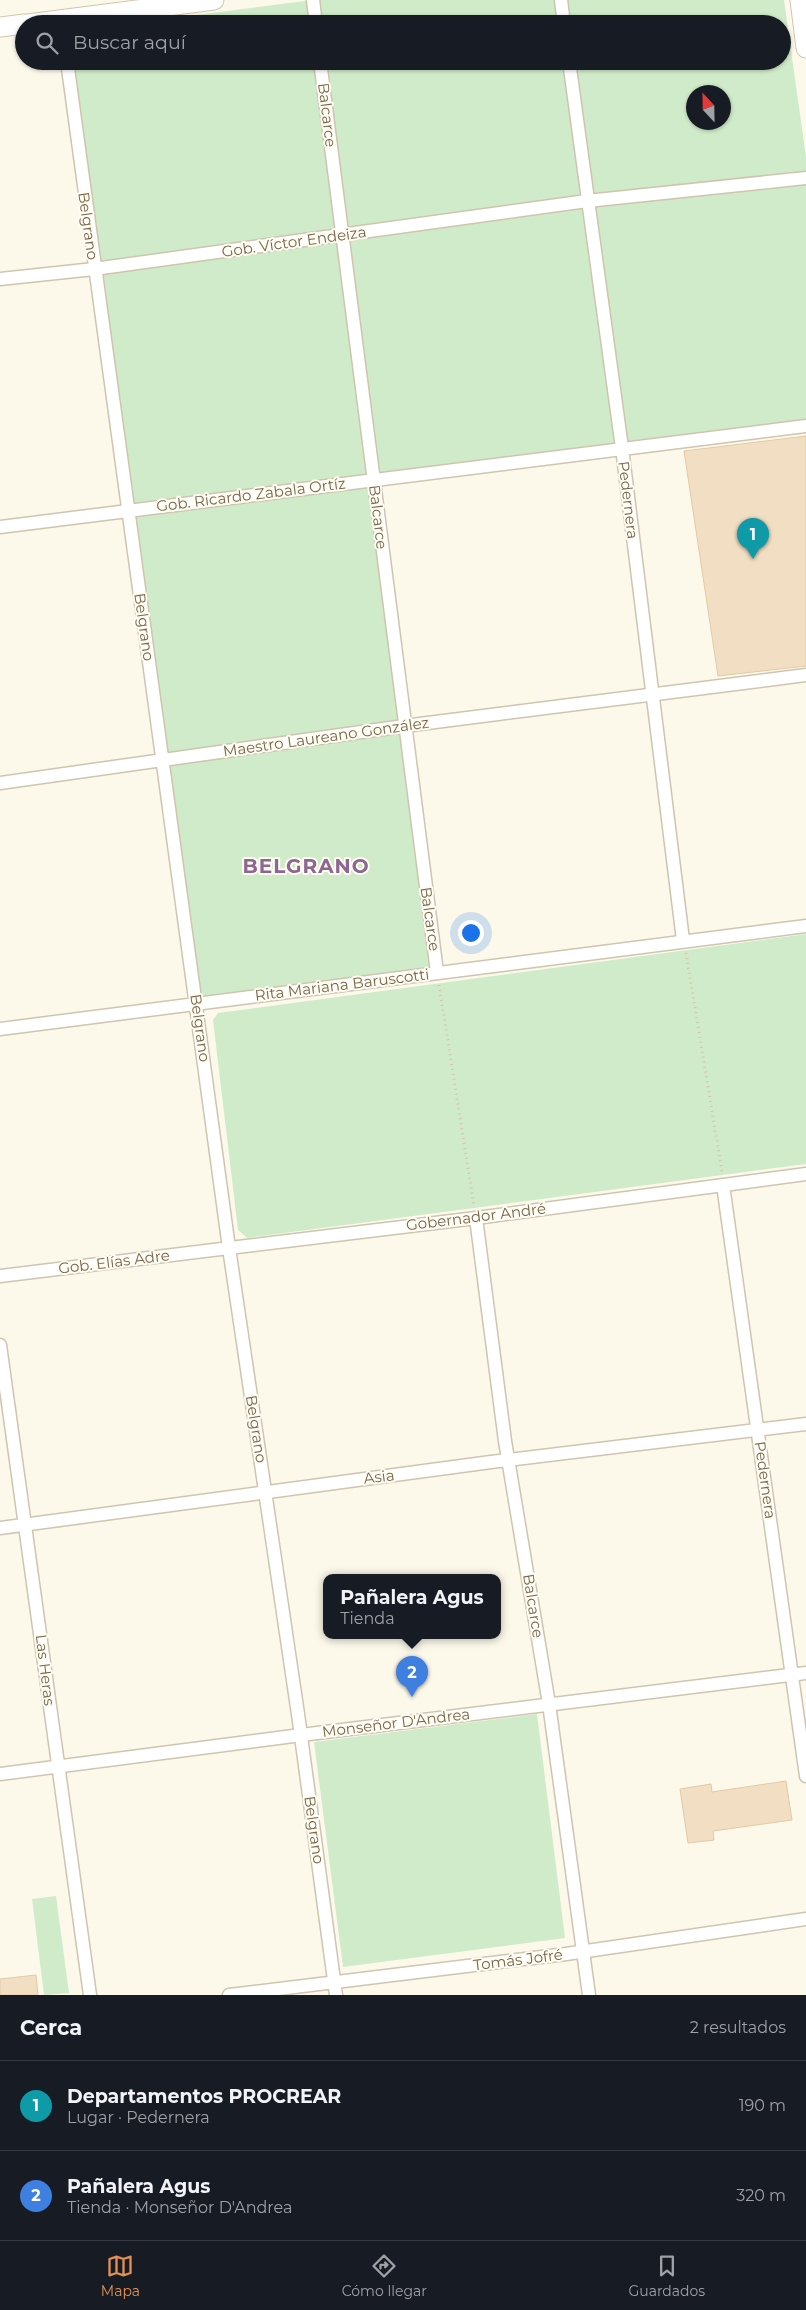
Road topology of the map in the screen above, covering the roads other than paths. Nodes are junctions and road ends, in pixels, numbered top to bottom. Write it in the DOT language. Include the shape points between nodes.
graph roads {
  1 [pos="214,0"];
  2 [pos="313,0"];
  3 [pos="561,0"];
  4 [pos="800,0"];
  5 [pos="105,15"];
  6 [pos="315,15"];
  7 [pos="563,15"];
  8 [pos="15,25"];
  9 [pos="0,27"];
  10 [pos="806,48"];
  11 [pos="68,70"];
  12 [pos="321,70"];
  13 [pos="570,70"];
  14 [pos="806,178"];
  15 [pos="588,201"];
  16 [pos="343,235"];
  17 [pos="94,269"];
  18 [pos="0,279"];
  19 [pos="806,426"];
  20 [pos="622,448"];
  21 [pos="374,479"];
  22 [pos="129,510"];
  23 [pos="0,527"];
  24 [pos="806,675"];
  25 [pos="653,696"];
  26 [pos="404,726"];
  27 [pos="162,759"];
  28 [pos="0,783"];
  29 [pos="806,926"];
  30 [pos="684,940"];
  31 [pos="437,972"];
  32 [pos="196,1003"];
  33 [pos="0,1029"];
  34 [pos="806,1174"];
  35 [pos="723,1185"];
  36 [pos="476,1218"];
  37 [pos="228,1248"];
  38 [pos="0,1276"];
  39 [pos="0,1345"];
  40 [pos="806,1424"];
  41 [pos="758,1430"];
  42 [pos="509,1461"];
  43 [pos="265,1491"];
  44 [pos="26,1524"];
  45 [pos="0,1528"];
  46 [pos="806,1673"];
  47 [pos="793,1675"];
  48 [pos="549,1704"];
  49 [pos="301,1735"];
  50 [pos="58,1766"];
  51 [pos="0,1774"];
  52 [pos="806,1776"];
  53 [pos="806,1919"];
  54 [pos="584,1952"];
  55 [pos="334,1982"];
  56 [pos="90,1995"];
  57 [pos="230,1995"];
  58 [pos="336,1995"];
  59 [pos="589,1995"];
  1 -- 5 [label="street"];
  2 -- 6 [label="street"];
  3 -- 7 [label="street"];
  4 -- 10 [label="street"];
  8 -- 9 [label="street"];
  11 -- 17 [label="street, Belgrano"];
  12 -- 16 [label="street, Balcarce"];
  13 -- 15 [label="street, Pedernera"];
  14 -- 15 [label="street, Gob. Víctor Endeiza"];
  15 -- 16 [label="street, Gob. Víctor Endeiza"];
  15 -- 20 [label="street, Pedernera"];
  16 -- 17 [label="street, Gob. Víctor Endeiza"];
  16 -- 21 [label="street, Balcarce"];
  17 -- 18 [label="street, Gob. Víctor Endeiza"];
  17 -- 22 [label="street, Belgrano"];
  19 -- 20 [label="street, Gob. Ricardo Zabala Ortíz"];
  20 -- 21 [label="street, Gob. Ricardo Zabala Ortíz"];
  20 -- 25 [label="street, Pedernera"];
  21 -- 22 [label="street, Gob. Ricardo Zabala Ortíz"];
  21 -- 26 [label="street, Balcarce"];
  22 -- 23 [label="street, Gob. Ricardo Zabala Ortíz"];
  22 -- 27 [label="street, Belgrano"];
  24 -- 25 [label="street, Maestro Laureano González"];
  25 -- 26 [label="street, Maestro Laureano González"];
  25 -- 30 [label="street, Pedernera"];
  26 -- 27 [label="street, Maestro Laureano González"];
  26 -- 31 [label="street, Balcarce"];
  27 -- 28 [label="street, Maestro Laureano González"];
  27 -- 32 [label="street, Belgrano"];
  29 -- 30 [label="street, Rita Mariana Baruscotti"];
  30 -- 31 [label="street, Rita Mariana Baruscotti"];
  31 -- 32 [label="street, Rita Mariana Baruscotti"];
  32 -- 33 [label="street, Rita Mariana Baruscotti"];
  32 -- 37 [label="street, Belgrano"];
  34 -- 35 [label="street, Gobernador André"];
  35 -- 36 [label="street, Gobernador André"];
  35 -- 41 [label="street, Pedernera"];
  36 -- 37 [label="street, Gobernador André"];
  36 -- 42 [label="street, Balcarce"];
  37 -- 38 [label="street, Gob. Elías Adre"];
  37 -- 43 [label="street, Belgrano"];
  39 -- 44 [label="street, Las Heras"];
  40 -- 41 [label="street, Asia"];
  41 -- 42 [label="street, Asia"];
  41 -- 47 [label="street, Pedernera"];
  42 -- 43 [label="street, Asia"];
  42 -- 48 [label="street, Balcarce"];
  43 -- 44 [label="street, Asia"];
  43 -- 49 [label="street, Belgrano"];
  44 -- 45 [label="street, Asia"];
  44 -- 50 [label="street, Las Heras"];
  46 -- 47 [label="street, Monseñor D'Andrea"];
  47 -- 48 [label="street, Monseñor D'Andrea"];
  47 -- 52 [label="street, Pedernera"];
  48 -- 49 [label="street, Monseñor D'Andrea"];
  48 -- 54 [label="street, Balcarce"];
  49 -- 50 [label="street, Monseñor D'Andrea"];
  49 -- 55 [label="street, Belgrano"];
  50 -- 51 [label="street, Monseñor D'Andrea"];
  50 -- 56 [label="street, Las Heras"];
  53 -- 54 [label="street, Tomás Jofré"];
  54 -- 55 [label="street, Tomás Jofré"];
  54 -- 59 [label="street, Balcarce"];
  55 -- 57 [label="street, Tomás Jofré"];
  55 -- 58 [label="street, Belgrano"];
}
